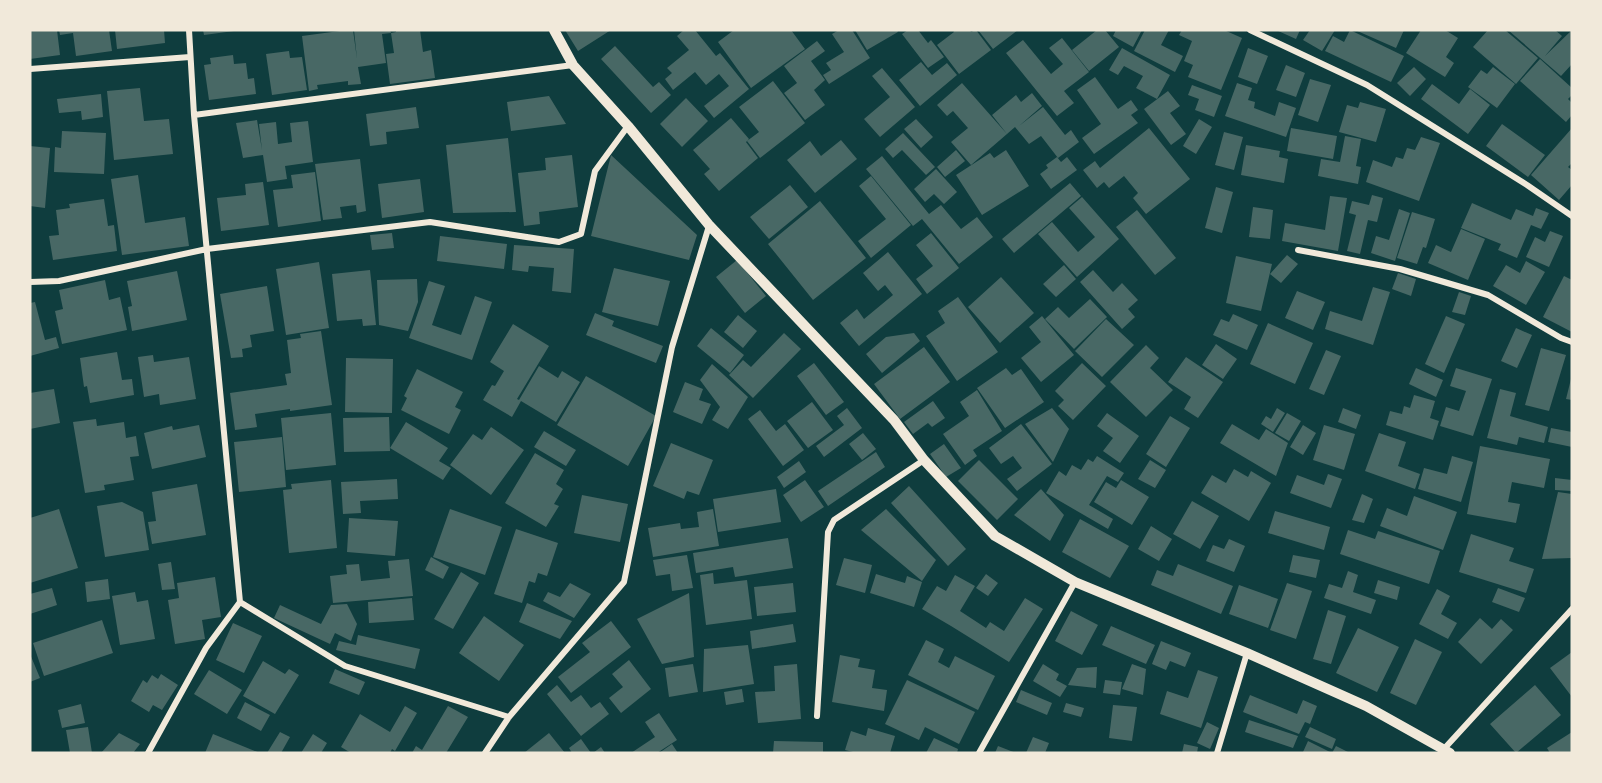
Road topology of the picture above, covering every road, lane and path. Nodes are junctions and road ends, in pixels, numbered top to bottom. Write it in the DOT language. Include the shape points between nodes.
graph roads {
  1 [pos="189,30"];
  2 [pos="554,30"];
  3 [pos="1250,30"];
  4 [pos="190,57"];
  5 [pos="573,65"];
  6 [pos="30,69"];
  7 [pos="194,115"];
  8 [pos="628,126"];
  9 [pos="1572,216"];
  10 [pos="709,225"];
  11 [pos="207,249"];
  12 [pos="1298,250"];
  13 [pos="30,282"];
  14 [pos="1572,342"];
  15 [pos="924,460"];
  16 [pos="1075,582"];
  17 [pos="240,602"];
  18 [pos="1572,609"];
  19 [pos="1247,653"];
  20 [pos="817,716"];
  21 [pos="509,717"];
  22 [pos="1445,752"];
  23 [pos="148,753"];
  24 [pos="485,753"];
  25 [pos="979,753"];
  26 [pos="1217,753"];
  1 -- 4 [label="street"];
  2 -- 5 [label="street"];
  3 -- 9 [label="street" via="1367,85"];
  4 -- 6 [label="street"];
  4 -- 7 [label="street"];
  5 -- 7 [label="street"];
  5 -- 8 [label="street"];
  7 -- 11 [label="street"];
  8 -- 10 [label="street"];
  8 -- 11 [label="street" via="595,171 581,234 559,242 430,222"];
  10 -- 15 [label="street" via="894,420"];
  10 -- 21 [label="street" via="672,347 624,582"];
  11 -- 13 [label="street" via="59,281"];
  11 -- 17 [label="street"];
  12 -- 14 [label="street" via="1401,269 1488,295"];
  15 -- 16 [label="street" via="995,536"];
  15 -- 20 [label="street" via="834,520 828,532"];
  16 -- 19 [label="street"];
  16 -- 25 [label="street"];
  17 -- 21 [label="street" via="345,666"];
  17 -- 23 [label="street" via="206,648"];
  18 -- 22 [label="street"];
  19 -- 22 [label="street" via="1366,706"];
  19 -- 26 [label="street"];
  21 -- 24 [label="street"];
}
